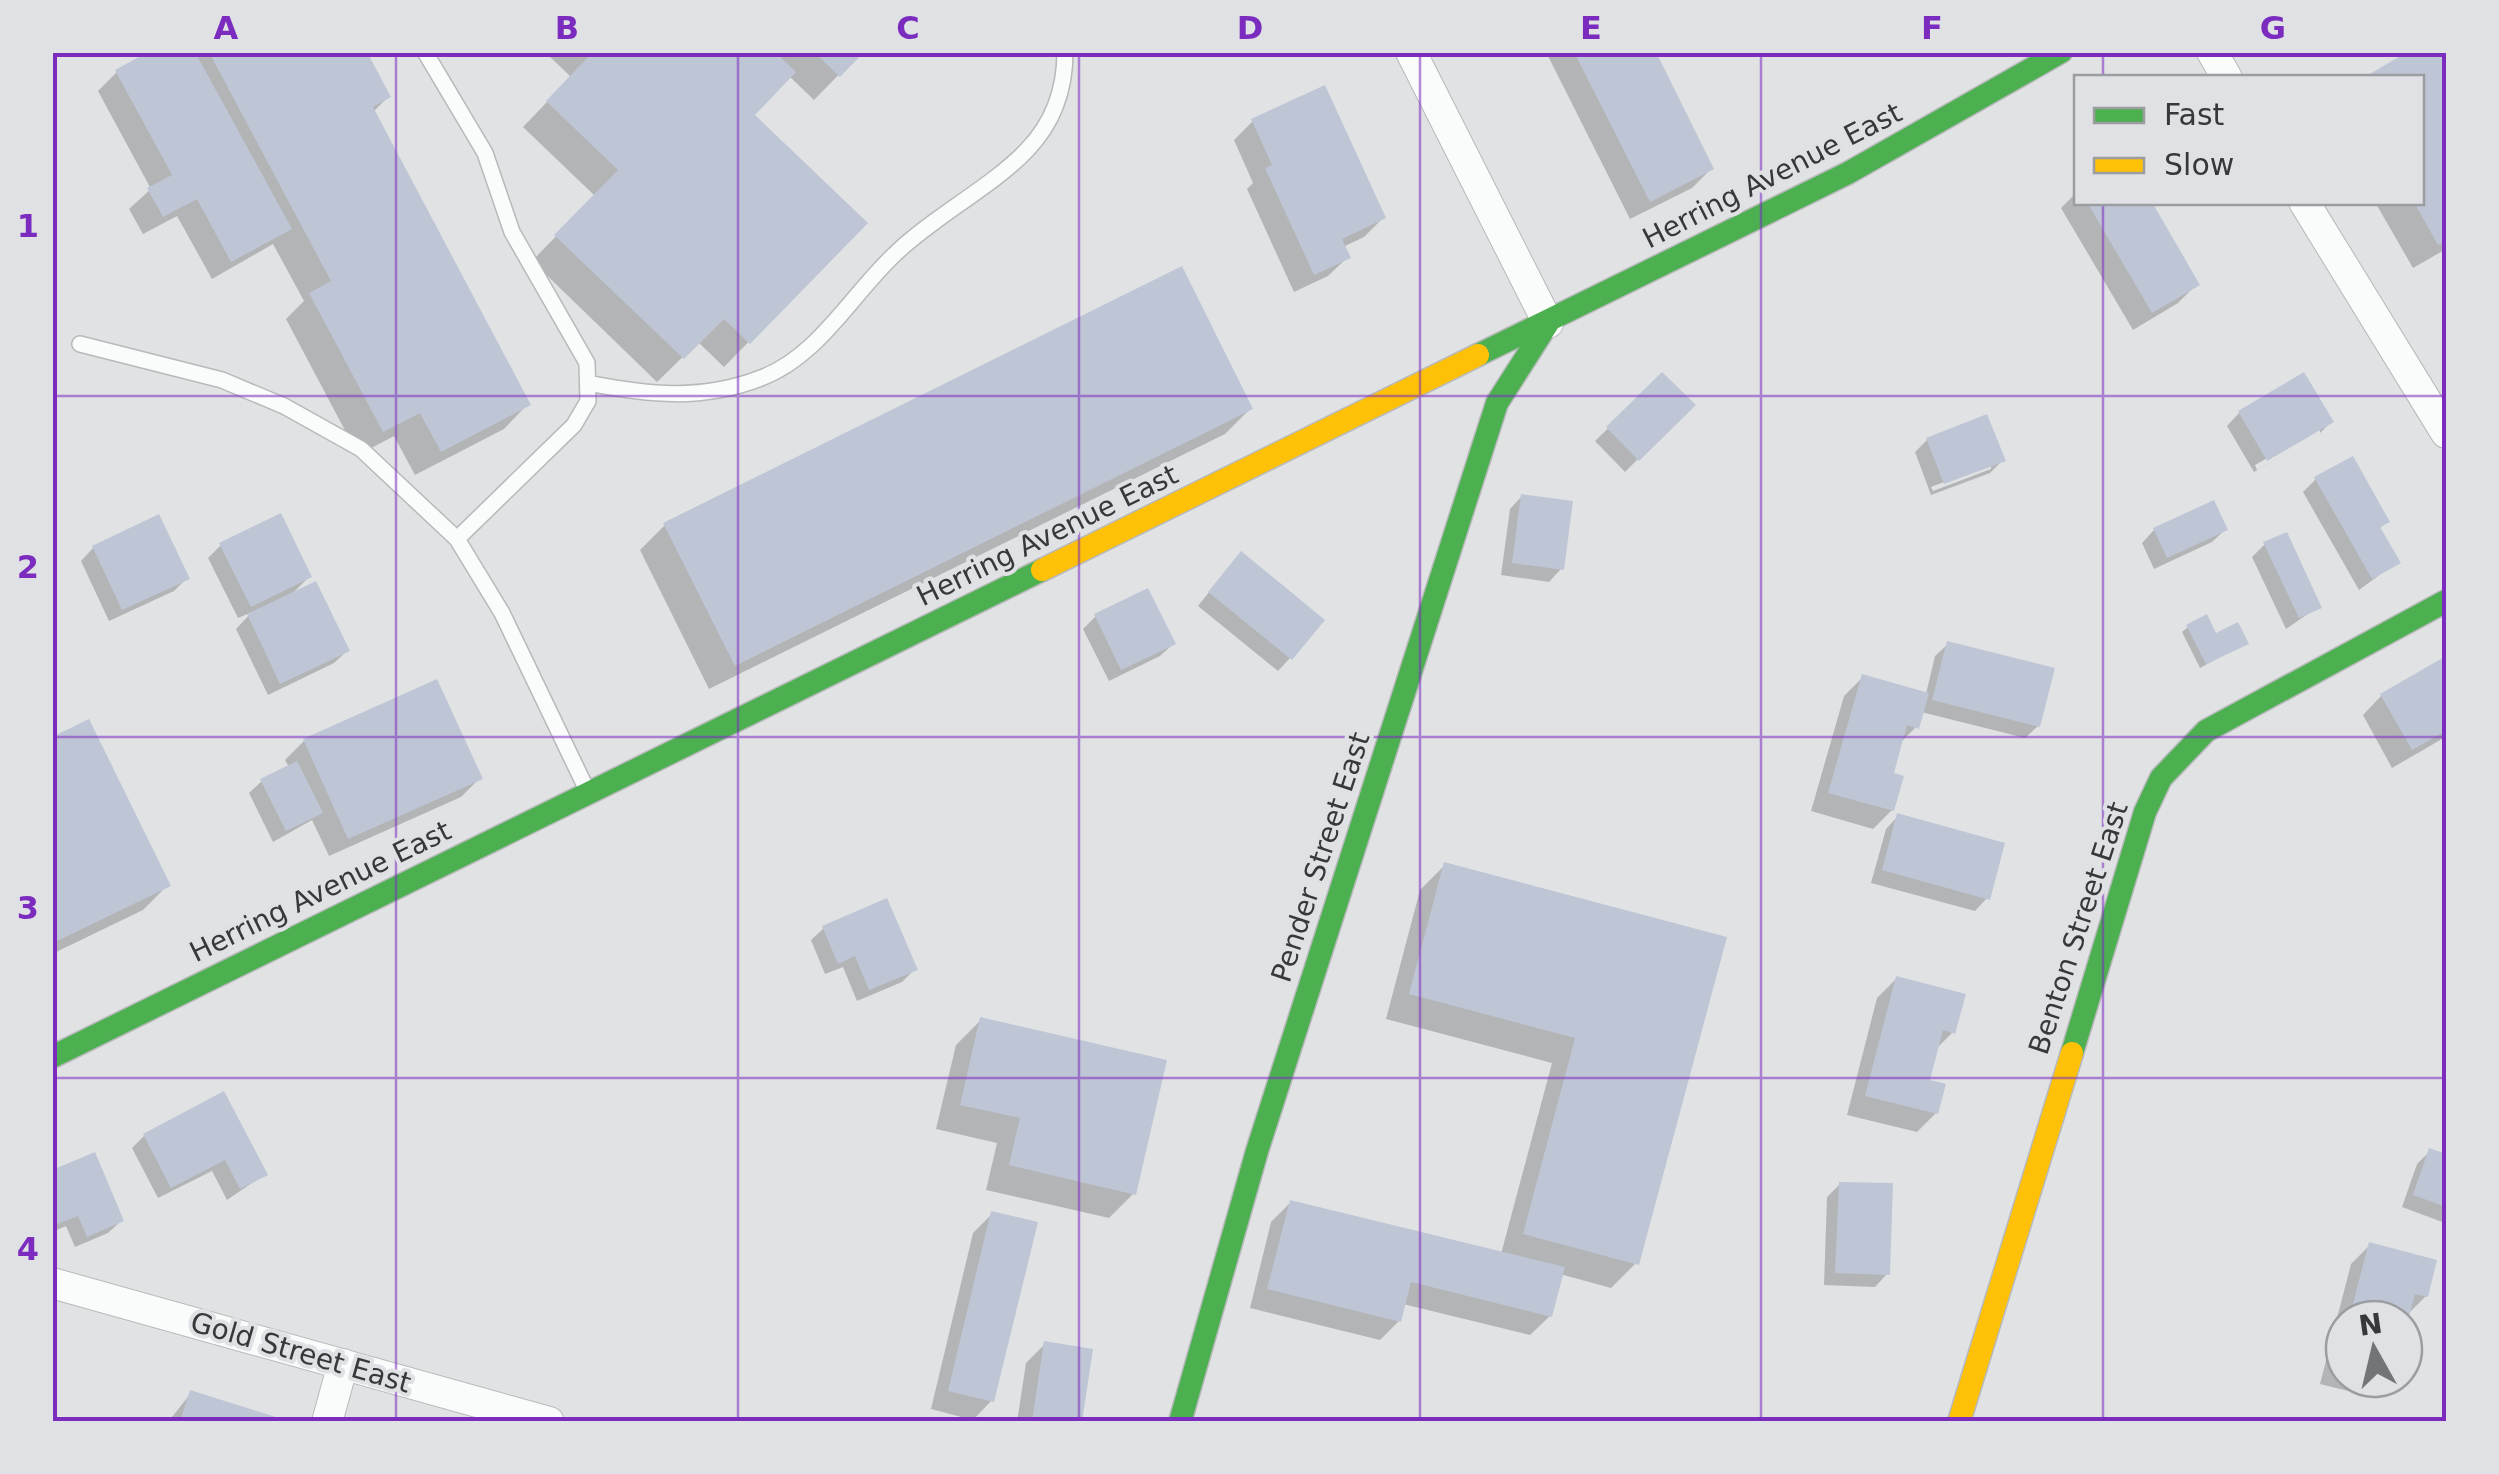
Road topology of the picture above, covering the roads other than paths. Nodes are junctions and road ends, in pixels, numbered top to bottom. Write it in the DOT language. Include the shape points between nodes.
graph roads {
  1 [pos="424,52"];
  2 [pos="1065,52"];
  3 [pos="1411,52"];
  4 [pos="2061,52"];
  5 [pos="2212,52"];
  6 [pos="2226,75"];
  7 [pos="2306,205"];
  8 [pos="1548,322"];
  9 [pos="80,344"];
  10 [pos="588,383"];
  11 [pos="2446,433"];
  12 [pos="456,539"];
  13 [pos="2446,601"];
  14 [pos="588,792"];
  15 [pos="52,1057"];
  16 [pos="52,1283"];
  17 [pos="343,1364"];
  18 [pos="327,1422"];
  19 [pos="549,1422"];
  20 [pos="1180,1422"];
  21 [pos="1959,1422"];
  1 -- 10 [label="lane" via="485,153 512,232 587,363"];
  2 -- 10 [label="lane" via="1056,111 1027,150 895,254 802,354 764,377 716,392 658,396"];
  3 -- 8 [label="street"];
  4 -- 8 [label="main road, Herring Avenue East" via="1848,173"];
  5 -- 6 [label="street"];
  7 -- 11 [label="street"];
  8 -- 14 [label="main road, Herring Avenue East"];
  8 -- 20 [label="main road, Pender Street East" via="1497,403 1257,1151"];
  9 -- 12 [label="lane" via="222,380 284,406 361,449"];
  10 -- 12 [label="lane" via="588,400 574,425"];
  12 -- 14 [label="lane" via="502,614"];
  13 -- 21 [label="main road, Benton Street East" via="2206,732 2161,778 2128,866"];
  14 -- 15 [label="main road, Herring Avenue East"];
  16 -- 17 [label="street, Gold Street East"];
  17 -- 18 [label="street"];
  17 -- 19 [label="street, Gold Street East"];
}
